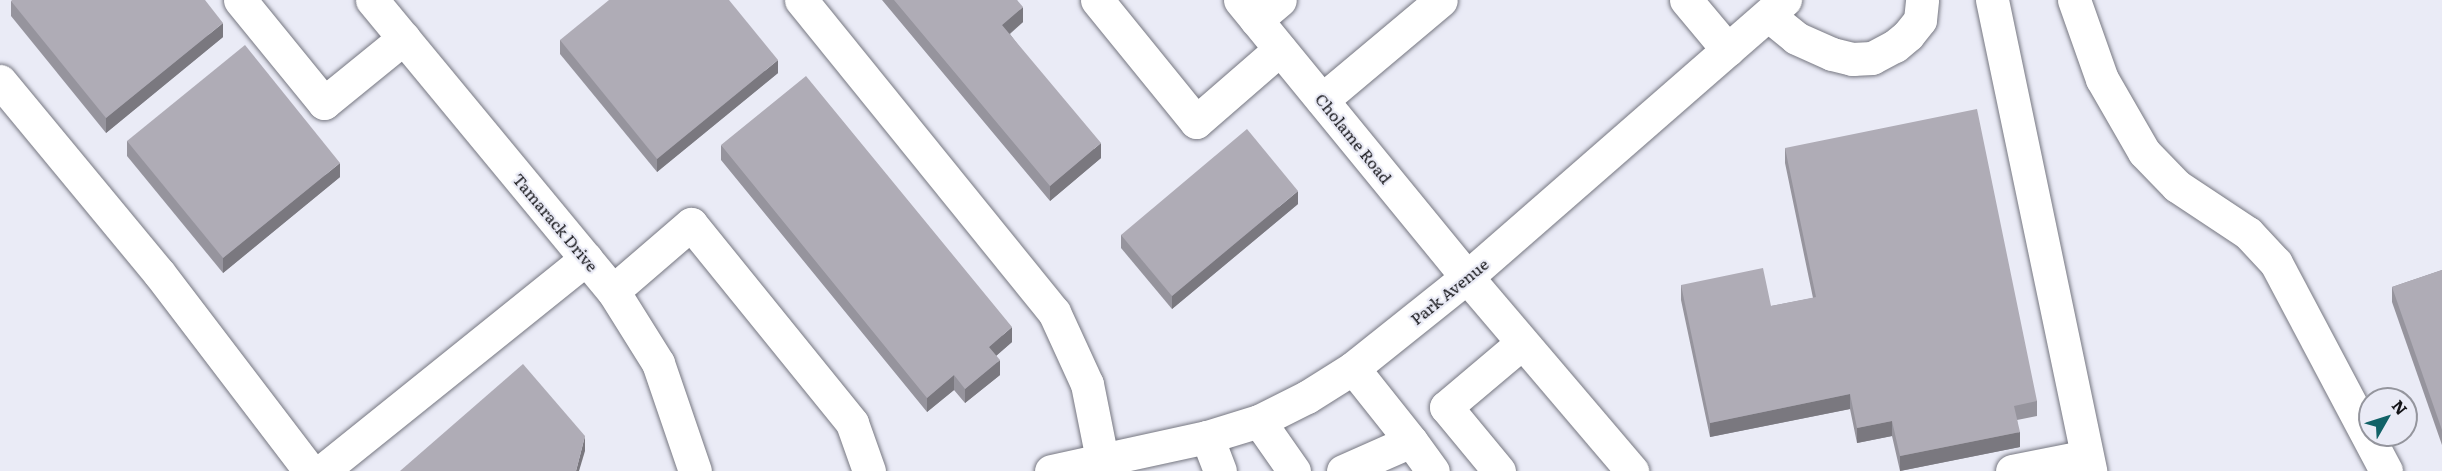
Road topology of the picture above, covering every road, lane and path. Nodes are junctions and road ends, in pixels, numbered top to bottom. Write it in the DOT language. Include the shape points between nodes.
graph roads {
  1 [pos="240,0"];
  2 [pos="372,0"];
  3 [pos="801,0"];
  4 [pos="1097,0"];
  5 [pos="1441,0"];
  6 [pos="1686,0"];
  7 [pos="1922,0"];
  8 [pos="1992,0"];
  9 [pos="2074,0"];
  10 [pos="1259,7"];
  11 [pos="1777,7"];
  12 [pos="404,38"];
  13 [pos="1280,49"];
  14 [pos="1728,50"];
  15 [pos="0,81"];
  16 [pos="1322,100"];
  17 [pos="586,259"];
  18 [pos="1467,277"];
  19 [pos="613,291"];
  20 [pos="1522,343"];
  21 [pos="1353,368"];
  22 [pos="1259,421"];
  23 [pos="1207,437"];
  24 [pos="1411,441"];
  25 [pos="2088,464"];
  26 [pos="1078,466"];
  27 [pos="310,471"];
  28 [pos="322,471"];
  29 [pos="695,471"];
  30 [pos="869,471"];
  31 [pos="1220,471"];
  32 [pos="1294,471"];
  33 [pos="1343,471"];
  34 [pos="1433,471"];
  35 [pos="1499,471"];
  36 [pos="1632,471"];
  37 [pos="2012,471"];
  38 [pos="2386,471"];
  1 -- 12 [label="street" via="324,103"];
  2 -- 12 [label="street, Tamarack Drive"];
  3 -- 26 [label="street" via="1054,312 1087,384"];
  4 -- 13 [label="street" via="1196,122"];
  5 -- 16 [label="street"];
  6 -- 14 [label="street"];
  7 -- 11 [label="street" via="1920,20 1895,46 1872,58 1852,59 1796,38"];
  8 -- 25 [label="street"];
  9 -- 38 [label="street" via="2102,79 2144,152 2177,186 2248,233 2276,264"];
  10 -- 13 [label="street, Cholame Road"];
  11 -- 14 [label="street, Park Avenue"];
  12 -- 17 [label="street, Tamarack Drive"];
  13 -- 16 [label="street, Cholame Road"];
  14 -- 18 [label="street, Park Avenue"];
  15 -- 27 [label="street" via="159,273"];
  16 -- 18 [label="street, Cholame Road"];
  17 -- 19 [label="street, Tamarack Drive"];
  17 -- 28 [label="street"];
  18 -- 20 [label="street, Cholame Road"];
  18 -- 21 [label="street, Park Avenue"];
  19 -- 29 [label="street, Tamarack Drive" via="658,363"];
  19 -- 30 [label="street" via="691,224 847,416"];
  20 -- 35 [label="street" via="1446,407"];
  20 -- 36 [label="street, Cholame Road"];
  21 -- 22 [label="street, Park Avenue"];
  21 -- 24 [label="street"];
  22 -- 23 [label="street, Park Avenue"];
  22 -- 32 [label="street"];
  23 -- 26 [label="street, Park Avenue"];
  23 -- 31 [label="street"];
  24 -- 33 [label="street"];
  24 -- 34 [label="street"];
  25 -- 37 [label="street"];
}
